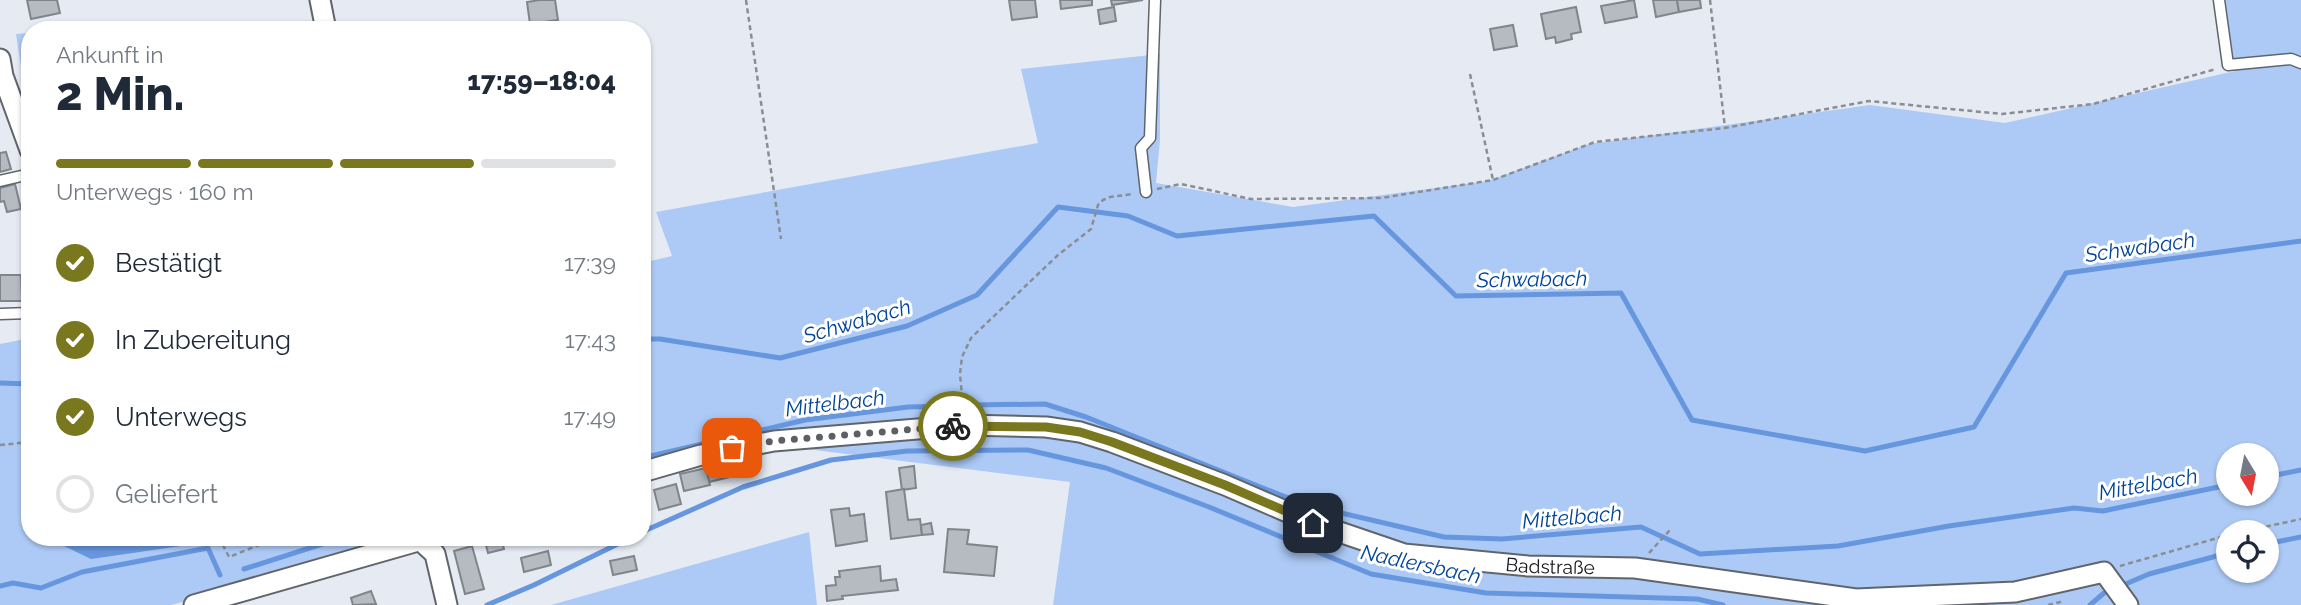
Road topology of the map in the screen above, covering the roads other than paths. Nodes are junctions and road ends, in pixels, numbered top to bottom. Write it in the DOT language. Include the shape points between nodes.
graph roads {
  1 [pos="320,0"];
  2 [pos="1155,0"];
  3 [pos="2219,0"];
  4 [pos="324,21"];
  5 [pos="2301,63"];
  6 [pos="1,71"];
  7 [pos="21,125"];
  8 [pos="21,176"];
  9 [pos="0,181"];
  10 [pos="1146,192"];
  11 [pos="21,313"];
  12 [pos="0,314"];
  13 [pos="651,469"];
  14 [pos="397,546"];
  15 [pos="430,546"];
  16 [pos="2127,602"];
  17 [pos="194,605"];
  18 [pos="447,605"];
  1 -- 4 [label="street"];
  2 -- 10 [label="lane" via="1150,138 1141,148"];
  3 -- 5 [label="lane" via="2228,65 2291,59"];
  6 -- 7 [label="street"];
  8 -- 9 [label="lane"];
  11 -- 12 [label="lane"];
  13 -- 16 [label="street, Badstraße" via="774,441 965,425 1046,427 1112,442 1313,523 1404,554 1528,566 1635,568 1856,598 2015,592 2107,576"];
  14 -- 17 [label="street"];
  15 -- 18 [label="street"];
}
